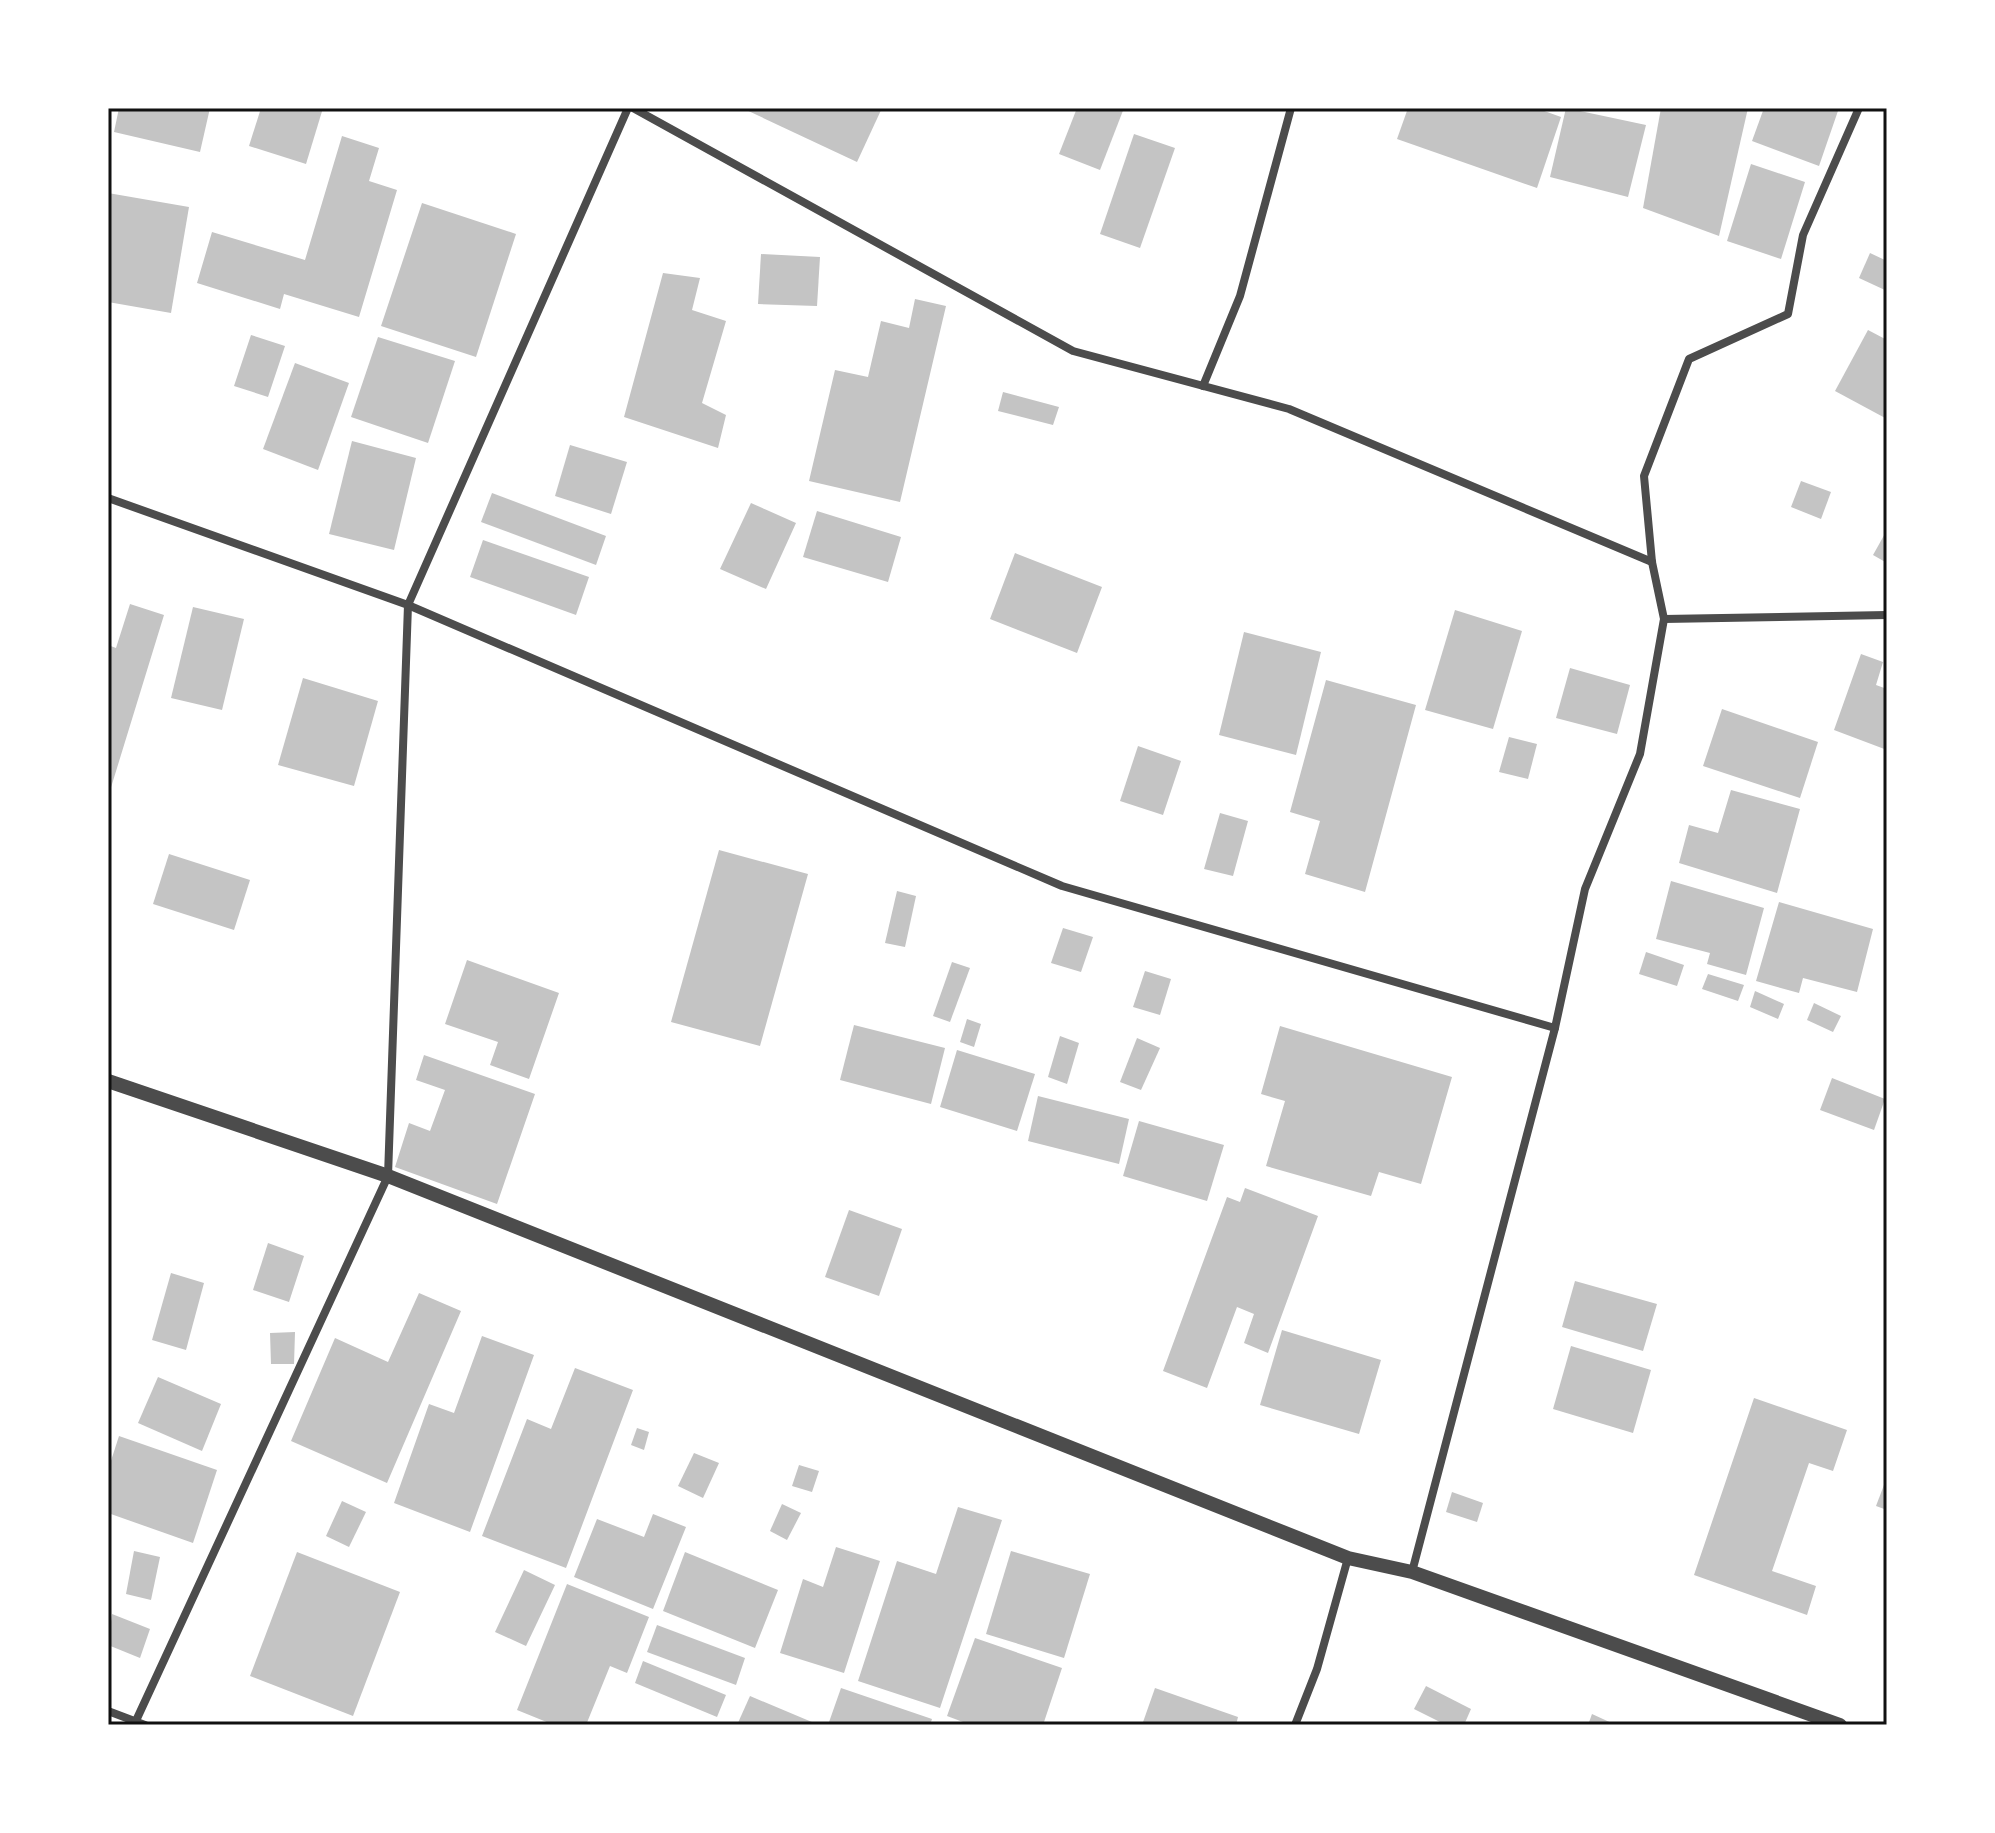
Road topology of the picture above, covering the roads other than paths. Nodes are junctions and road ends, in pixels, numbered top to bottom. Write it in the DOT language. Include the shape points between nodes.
graph roads {
  1 [pos="630,108"];
  2 [pos="1291,108"];
  3 [pos="1859,108"];
  4 [pos="1203,386"];
  5 [pos="108,498"];
  6 [pos="1652,562"];
  7 [pos="408,605"];
  8 [pos="1887,615"];
  9 [pos="1664,619"];
  10 [pos="1555,1028"];
  11 [pos="108,1081"];
  12 [pos="388,1176"];
  13 [pos="1348,1558"];
  14 [pos="1412,1572"];
  15 [pos="108,1711"];
  16 [pos="138,1724"];
  17 [pos="1295,1725"];
  18 [pos="1840,1725"];
  1 -- 4 [label="street" via="1073,351"];
  1 -- 7 [label="street"];
  2 -- 4 [label="street" via="1240,296"];
  3 -- 6 [label="street" via="1803,235 1788,314 1689,359 1644,476"];
  4 -- 6 [label="street" via="1289,409"];
  5 -- 7 [label="street"];
  6 -- 9 [label="street"];
  7 -- 10 [label="street" via="1062,886"];
  7 -- 12 [label="street"];
  8 -- 9 [label="street"];
  9 -- 10 [label="street" via="1640,754 1585,889"];
  10 -- 14 [label="street"];
  11 -- 12 [label="street"];
  12 -- 13 [label="street"];
  12 -- 16 [label="street"];
  13 -- 14 [label="street"];
  13 -- 17 [label="street" via="1317,1669"];
  14 -- 18 [label="street"];
  15 -- 16 [label="street"];
}
